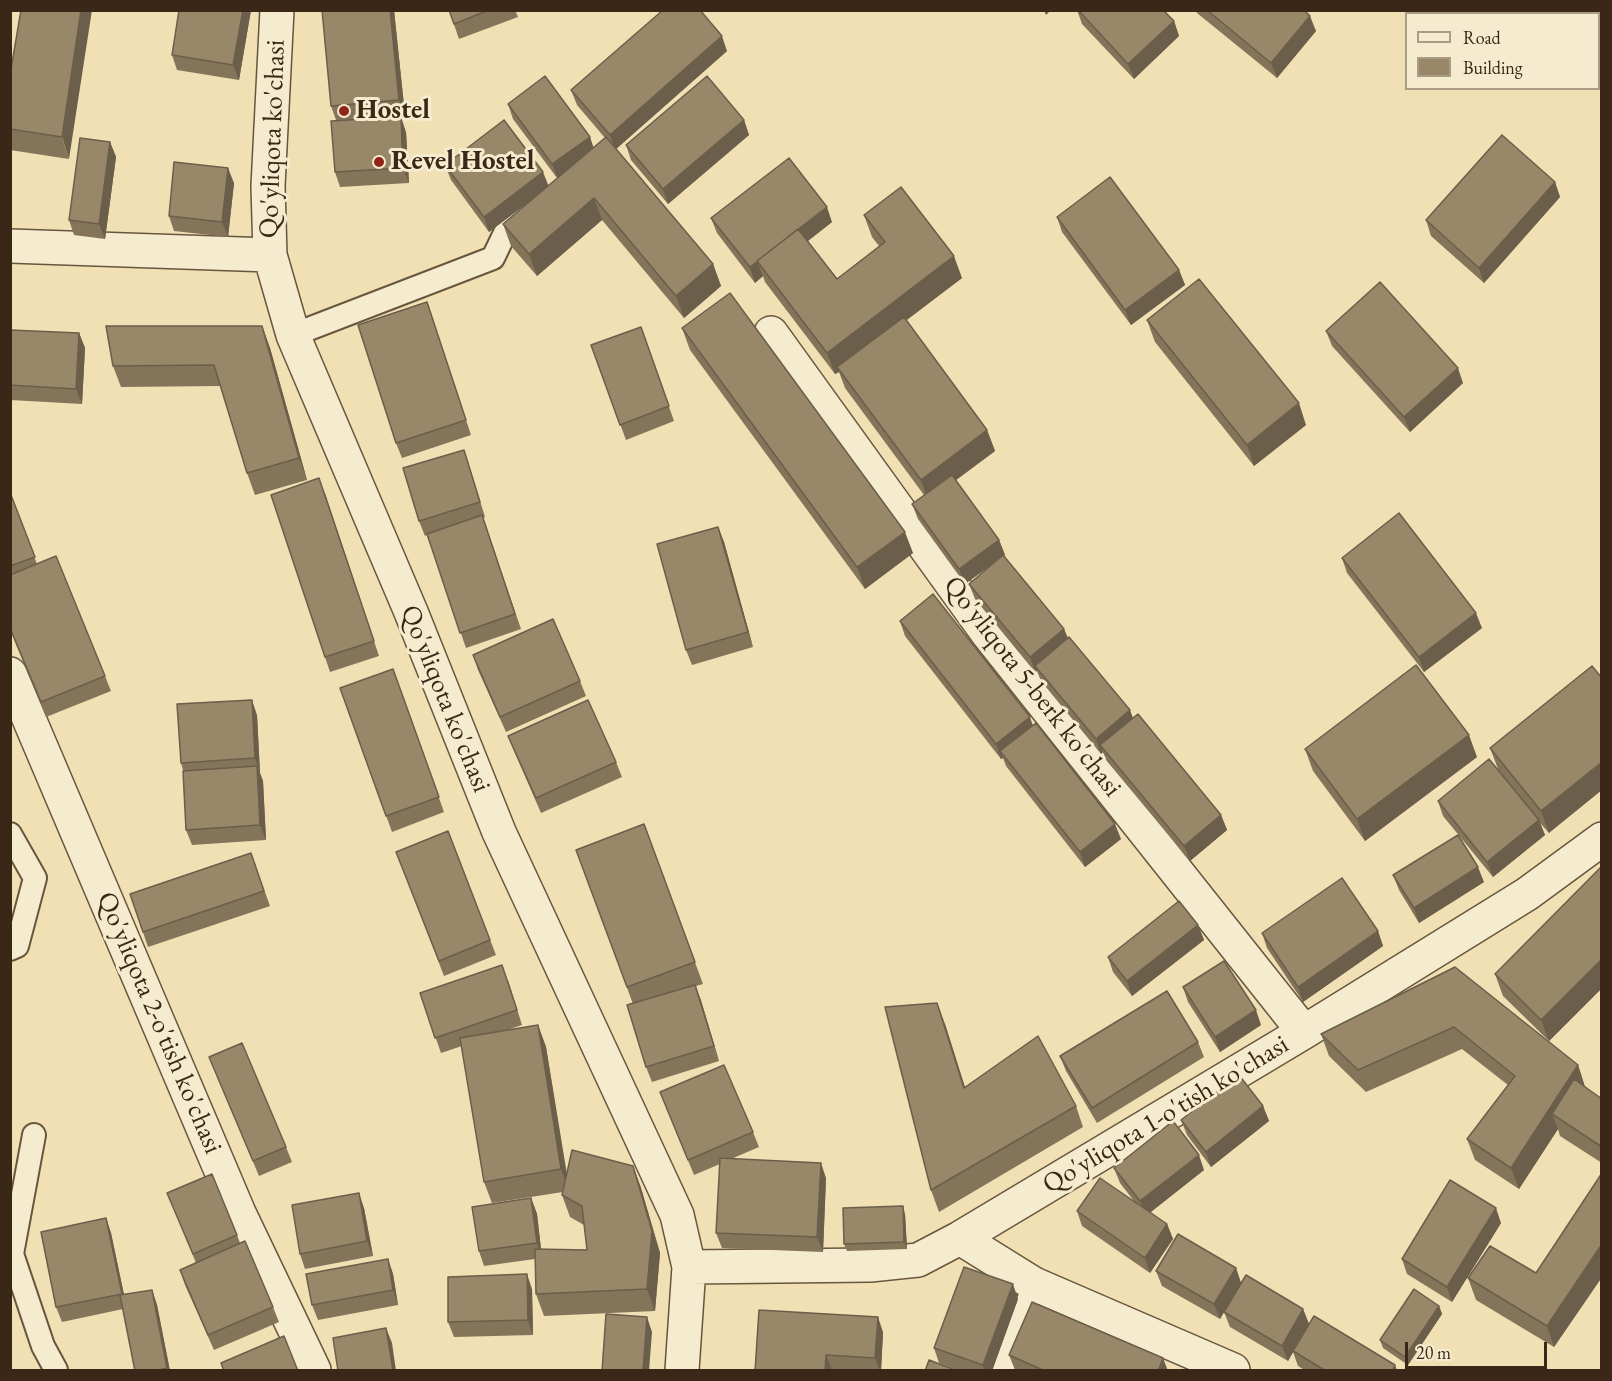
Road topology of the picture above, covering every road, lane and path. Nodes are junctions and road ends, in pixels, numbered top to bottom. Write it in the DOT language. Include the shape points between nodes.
graph roads {
  1 [pos="278,10"];
  2 [pos="551,198"];
  3 [pos="10,246"];
  4 [pos="270,255"];
  5 [pos="771,333"];
  6 [pos="293,335"];
  7 [pos="10,674"];
  8 [pos="10,834"];
  9 [pos="1602,838"];
  10 [pos="10,949"];
  11 [pos="1304,1032"];
  12 [pos="34,1135"];
  13 [pos="960,1238"];
  14 [pos="689,1267"];
  15 [pos="1034,1284"];
  16 [pos="56,1371"];
  17 [pos="314,1371"];
  18 [pos="682,1371"];
  19 [pos="1003,1371"];
  20 [pos="1233,1371"];
  1 -- 4 [label="street, Qo'yliqota ko'chasi" via="268,186"];
  2 -- 6 [label="lane" via="506,231 493,258"];
  3 -- 4 [label="street"];
  4 -- 6 [label="street, Qo'yliqota ko'chasi"];
  5 -- 11 [label="street, Qo'yliqota 5-berk ko'chasi" via="988,634"];
  6 -- 14 [label="street, Qo'yliqota ko'chasi" via="499,832 677,1215"];
  7 -- 17 [label="street, Qo'yliqota 2-o'tish ko'chasi" via="239,1213"];
  8 -- 10 [label="lane" via="35,878 17,946"];
  9 -- 11 [label="street, Qo'yliqota 1-o'tish ko'chasi" via="1527,894"];
  11 -- 13 [label="street, Qo'yliqota 1-o'tish ko'chasi"];
  12 -- 16 [label="lane" via="12,1254 43,1346"];
  13 -- 14 [label="street, Qo'yliqota 1-o'tish ko'chasi" via="918,1260 870,1265"];
  13 -- 15 [label="street"];
  14 -- 18 [label="street, Qo'yliqota ko'chasi"];
  15 -- 19 [label="lane"];
  15 -- 20 [label="street"];
}
